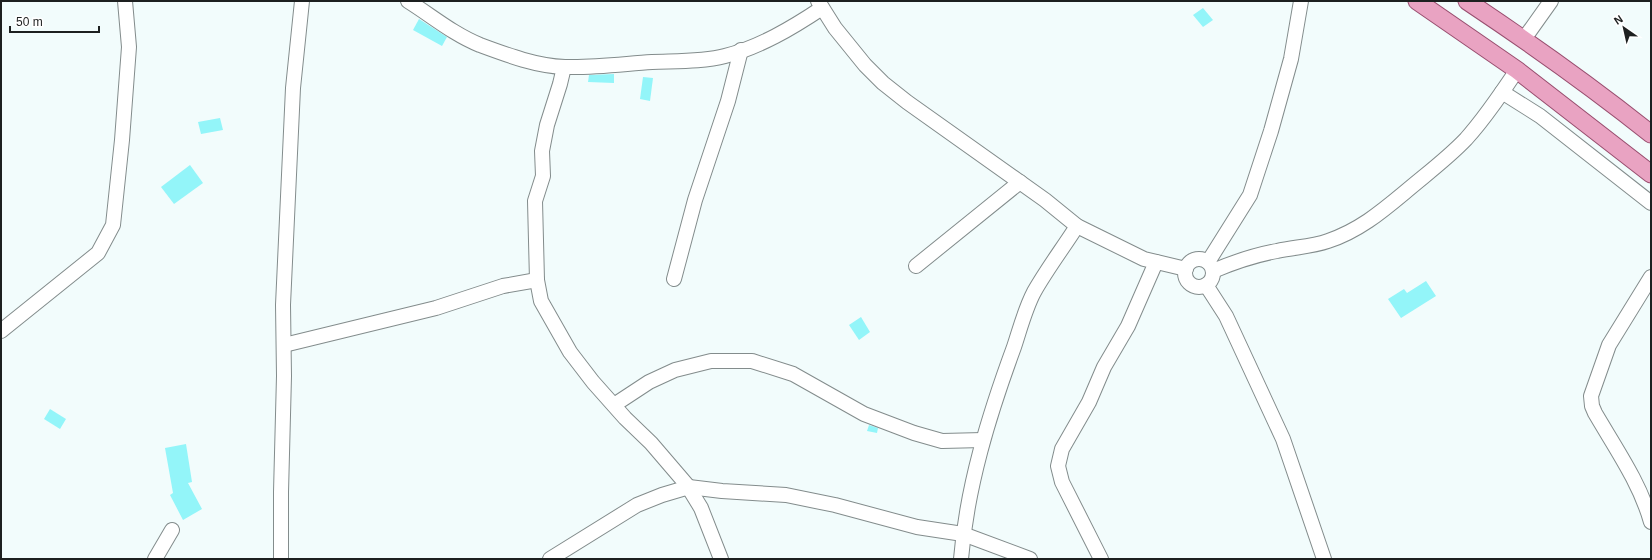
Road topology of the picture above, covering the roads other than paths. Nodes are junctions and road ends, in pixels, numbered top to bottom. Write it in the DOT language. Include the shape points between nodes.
graph roads {
  1 [pos="125,1"];
  2 [pos="302,1"];
  3 [pos="408,1"];
  4 [pos="1301,1"];
  5 [pos="1417,1"];
  6 [pos="1467,1"];
  7 [pos="1551,1"];
  8 [pos="820,5"];
  9 [pos="1524,39"];
  10 [pos="741,50"];
  11 [pos="564,67"];
  12 [pos="1517,70"];
  13 [pos="1502,92"];
  14 [pos="1651,134"];
  15 [pos="1651,174"];
  16 [pos="1020,182"];
  17 [pos="1651,203"];
  18 [pos="1077,226"];
  19 [pos="1156,262"];
  20 [pos="916,266"];
  21 [pos="1211,266"];
  22 [pos="1186,269"];
  23 [pos="1651,277"];
  24 [pos="674,279"];
  25 [pos="537,280"];
  26 [pos="1206,285"];
  27 [pos="1,331"];
  28 [pos="284,345"];
  29 [pos="614,405"];
  30 [pos="983,440"];
  31 [pos="689,487"];
  32 [pos="1651,522"];
  33 [pos="172,530"];
  34 [pos="963,534"];
  35 [pos="155,559"];
  36 [pos="281,559"];
  37 [pos="550,559"];
  38 [pos="721,559"];
  39 [pos="960,559"];
  40 [pos="1030,559"];
  41 [pos="1101,559"];
  42 [pos="1324,559"];
  1 -- 27 [label="street" via="129,47 113,225 98,253"];
  2 -- 28 [label="street" via="293,88 283,305"];
  3 -- 11 [label="street" via="458,35 479,44 534,62"];
  4 -- 21 [label="street" via="1291,59 1250,195"];
  5 -- 12 [label="main road"];
  6 -- 9 [label="main road"];
  7 -- 9 [label="street"];
  8 -- 10 [label="street" via="801,22 755,46"];
  8 -- 16 [label="street" via="835,28 883,83"];
  9 -- 14 [label="main road"];
  10 -- 11 [label="street" via="724,57"];
  10 -- 24 [label="street" via="728,101 695,200"];
  11 -- 25 [label="street" via="547,125 542,151 542,176 535,201"];
  12 -- 13 [label="street"];
  12 -- 15 [label="main road"];
  13 -- 17 [label="street" via="1540,116"];
  13 -- 21 [label="street" via="1466,139 1442,162 1375,217 1357,228 1327,242 1278,250"];
  16 -- 18 [label="street"];
  16 -- 20 [label="street"];
  18 -- 19 [label="street" via="1144,259"];
  18 -- 30 [label="street" via="1034,293 1005,369"];
  19 -- 22 [label="street"];
  19 -- 41 [label="street" via="1128,326 1062,450 1058,466 1062,482"];
  21 -- 22 [label="street" via="1202,259 1190,263"];
  21 -- 26 [label="street" via="1210,282"];
  22 -- 26 [label="street" via="1188,282 1193,286"];
  23 -- 32 [label="street" via="1609,345 1591,396 1595,413 1637,484"];
  25 -- 28 [label="street" via="503,286 436,308"];
  25 -- 29 [label="street" via="541,300 570,352"];
  26 -- 42 [label="street" via="1226,316 1283,439"];
  28 -- 36 [label="street"];
  29 -- 30 [label="street" via="649,382 675,370 712,361 752,361 792,374 864,414 914,433 942,441"];
  29 -- 31 [label="street"];
  30 -- 34 [label="street"];
  31 -- 34 [label="street" via="786,495 917,527"];
  31 -- 37 [label="street" via="637,505"];
  31 -- 38 [label="street" via="701,508"];
  33 -- 35 [label="street"];
  34 -- 39 [label="street"];
  34 -- 40 [label="street"];
}
